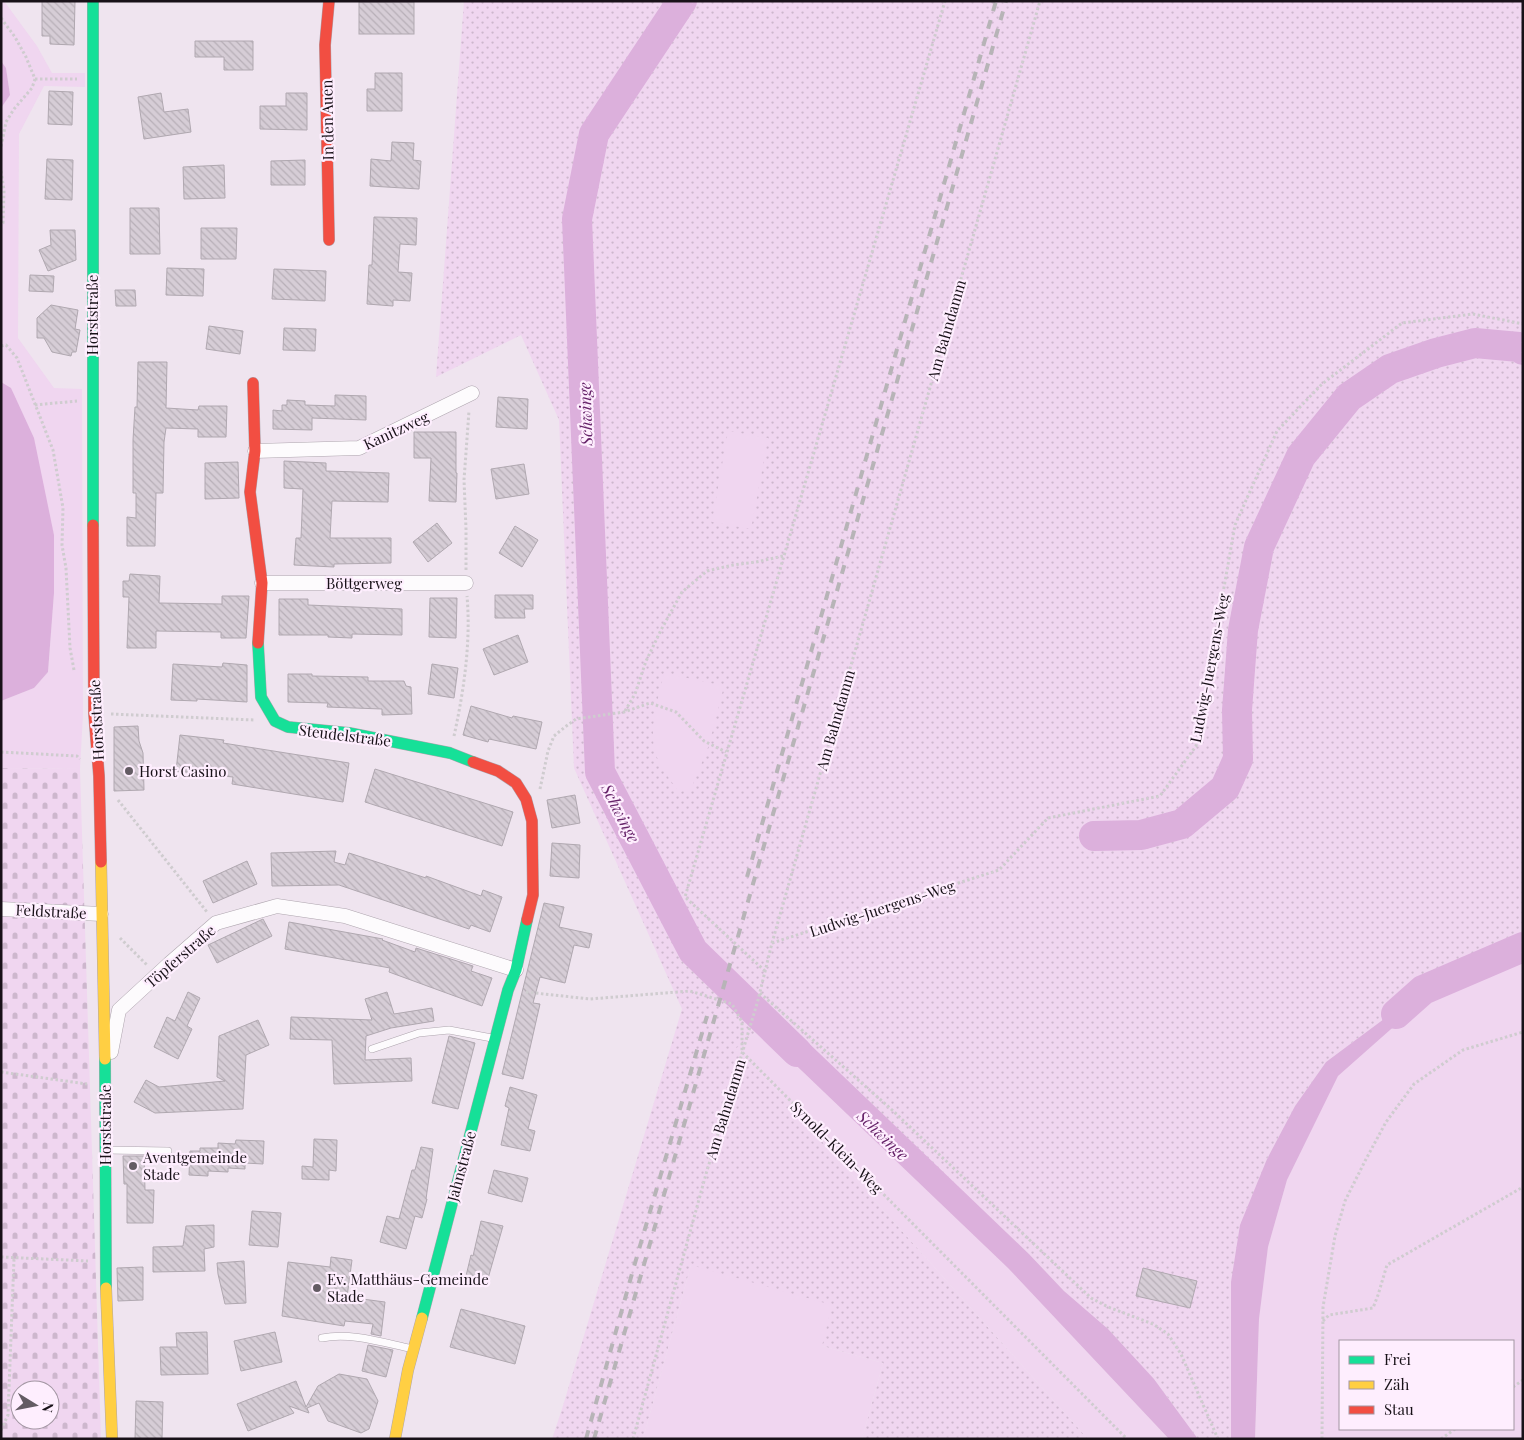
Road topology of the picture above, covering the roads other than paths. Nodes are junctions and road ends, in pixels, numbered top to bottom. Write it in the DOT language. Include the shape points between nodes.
graph roads {
  1 [pos="93,1"];
  2 [pos="329,1"];
  3 [pos="329,240"];
  4 [pos="253,383"];
  5 [pos="472,393"];
  6 [pos="255,451"];
  7 [pos="262,583"];
  8 [pos="466,583"];
  9 [pos="533,896"];
  10 [pos="1,909"];
  11 [pos="101,917"];
  12 [pos="516,970"];
  13 [pos="495,1039"];
  14 [pos="372,1049"];
  15 [pos="105,1082"];
  16 [pos="105,1150"];
  17 [pos="168,1151"];
  18 [pos="322,1338"];
  19 [pos="413,1349"];
  20 [pos="112,1439"];
  21 [pos="395,1439"];
  1 -- 11 [label="street, Horststraße" via="94,713 99,776"];
  2 -- 3 [label="street, In den Auen" via="325,45"];
  4 -- 6 [label="street"];
  5 -- 6 [label="street, Kanitzweg" via="360,448"];
  6 -- 7 [label="street" via="250,492"];
  7 -- 8 [label="street, Böttgerweg"];
  7 -- 9 [label="street, Steudelstraße" via="258,639 261,697 275,721 288,727 349,733 450,753 498,771 516,784 526,799 532,822"];
  9 -- 12 [label="street, Jahnstraße"];
  10 -- 11 [label="street, Feldstraße"];
  11 -- 15 [label="street, Horststraße"];
  12 -- 13 [label="street, Jahnstraße"];
  12 -- 15 [label="street, Töpferstraße" via="345,916 277,906 216,923 119,1010"];
  13 -- 14 [label="lane" via="449,1030 419,1033"];
  13 -- 19 [label="street, Jahnstraße"];
  15 -- 16 [label="street, Horststraße"];
  16 -- 17 [label="lane"];
  16 -- 20 [label="street, Horststraße"];
  18 -- 19 [label="lane" via="358,1338"];
  19 -- 21 [label="street, Jahnstraße"];
}
